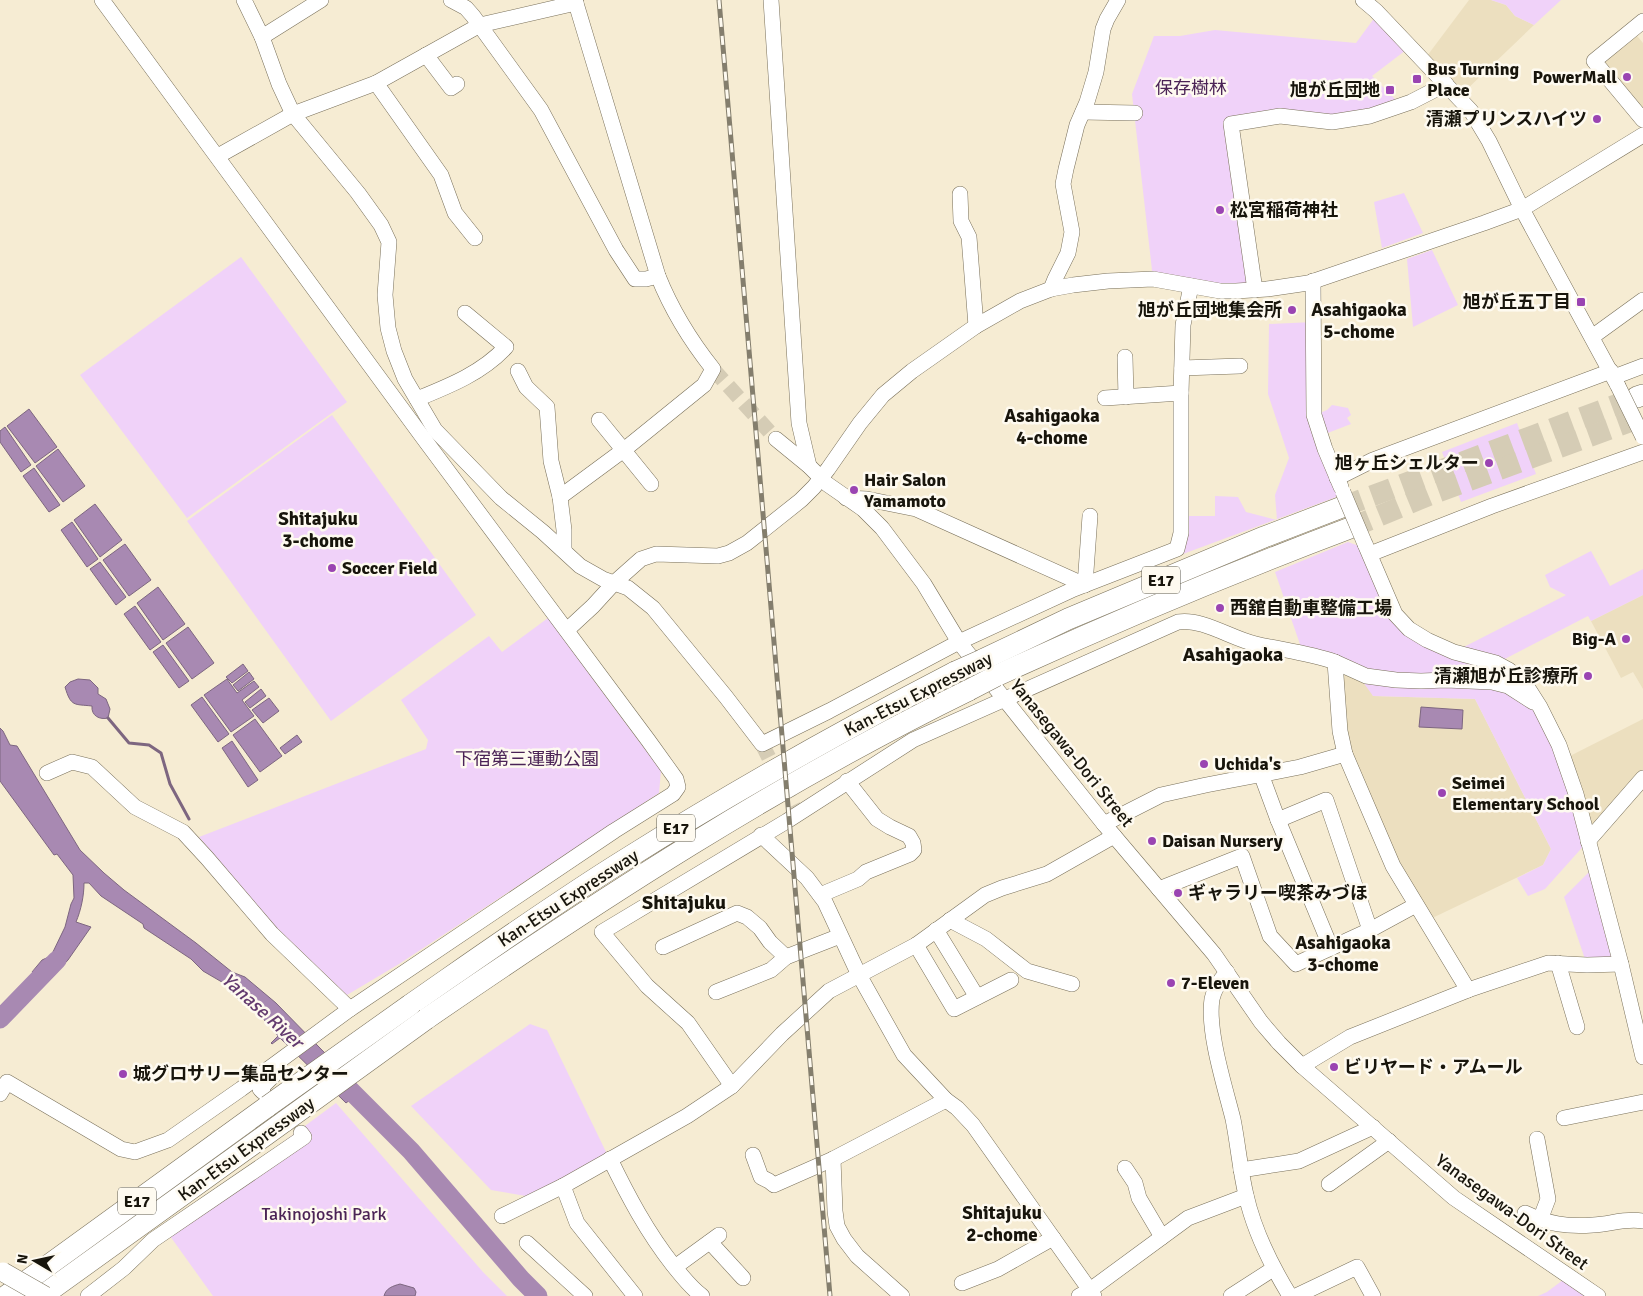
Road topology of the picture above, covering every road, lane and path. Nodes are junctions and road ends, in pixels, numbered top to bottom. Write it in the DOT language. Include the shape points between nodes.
graph roads {
  1 [pos="102,0"];
  2 [pos="244,0"];
  3 [pos="321,0"];
  4 [pos="451,0"];
  5 [pos="771,0"];
  6 [pos="1118,0"];
  7 [pos="1363,0"];
  8 [pos="576,2"];
  9 [pos="466,4"];
  10 [pos="1643,21"];
  11 [pos="480,25"];
  12 [pos="262,37"];
  13 [pos="426,55"];
  14 [pos="376,83"];
  15 [pos="457,84"];
  16 [pos="1446,84"];
  17 [pos="1083,112"];
  18 [pos="1135,113"];
  19 [pos="293,114"];
  20 [pos="1643,120"];
  21 [pos="1643,135"];
  22 [pos="218,156"];
  23 [pos="960,194"];
  24 [pos="1522,209"];
  25 [pos="475,238"];
  26 [pos="658,276"];
  27 [pos="1313,281"];
  28 [pos="1191,286"];
  29 [pos="1051,289"];
  30 [pos="1255,290"];
  31 [pos="1643,300"];
  32 [pos="465,313"];
  33 [pos="976,326"];
  34 [pos="1592,337"];
  35 [pos="1124,357"];
  36 [pos="1240,366"];
  37 [pos="1643,366"];
  38 [pos="1182,368"];
  39 [pos="518,371"];
  40 [pos="1614,378"];
  41 [pos="1181,393"];
  42 [pos="1126,397"];
  43 [pos="1105,398"];
  44 [pos="417,399"];
  45 [pos="599,420"];
  46 [pos="430,435"];
  47 [pos="1643,437"];
  48 [pos="776,439"];
  49 [pos="623,451"];
  50 [pos="1643,452"];
  51 [pos="809,466"];
  52 [pos="1337,478"];
  53 [pos="821,479"];
  54 [pos="651,484"];
  55 [pos="560,497"];
  56 [pos="846,498"];
  57 [pos="1343,500"];
  58 [pos="1090,516"];
  59 [pos="1350,528"];
  60 [pos="1368,549"];
  61 [pos="564,550"];
  62 [pos="614,583"];
  63 [pos="1084,585"];
  64 [pos="567,630"];
  65 [pos="959,642"];
  66 [pos="1335,662"];
  67 [pos="1005,699"];
  68 [pos="1540,707"];
  69 [pos="1345,754"];
  70 [pos="47,773"];
  71 [pos="1261,774"];
  72 [pos="1643,778"];
  73 [pos="847,781"];
  74 [pos="1278,820"];
  75 [pos="1109,830"];
  76 [pos="761,835"];
  77 [pos="1588,841"];
  78 [pos="1159,889"];
  79 [pos="820,895"];
  80 [pos="1416,905"];
  81 [pos="950,920"];
  82 [pos="936,930"];
  83 [pos="1370,930"];
  84 [pos="840,936"];
  85 [pos="916,945"];
  86 [pos="663,946"];
  87 [pos="1331,948"];
  88 [pos="786,957"];
  89 [pos="1558,963"];
  90 [pos="1621,964"];
  91 [pos="1227,972"];
  92 [pos="859,975"];
  93 [pos="1011,980"];
  94 [pos="1072,984"];
  95 [pos="1468,990"];
  96 [pos="716,992"];
  97 [pos="977,997"];
  98 [pos="1637,1004"];
  99 [pos="350,1009"];
  100 [pos="1577,1027"];
  101 [pos="1643,1057"];
  102 [pos="1302,1066"];
  103 [pos="250,1079"];
  104 [pos="732,1086"];
  105 [pos="0,1094"];
  106 [pos="265,1100"];
  107 [pos="946,1100"];
  108 [pos="1643,1102"];
  109 [pos="1564,1118"];
  110 [pos="293,1127"];
  111 [pos="1373,1128"];
  112 [pos="1537,1139"];
  113 [pos="1388,1141"];
  114 [pos="753,1155"];
  115 [pos="610,1159"];
  116 [pos="833,1159"];
  117 [pos="1125,1168"];
  118 [pos="1241,1170"];
  119 [pos="1329,1184"];
  120 [pos="563,1186"];
  121 [pos="1246,1196"];
  122 [pos="1525,1213"];
  123 [pos="502,1216"];
  124 [pos="1540,1220"];
  125 [pos="1643,1221"];
  126 [pos="1162,1237"];
  127 [pos="1053,1238"];
  128 [pos="527,1243"];
  129 [pos="675,1267"];
  130 [pos="1273,1269"];
  131 [pos="3,1272"];
  132 [pos="743,1278"];
  133 [pos="962,1283"];
  134 [pos="1087,1294"];
  135 [pos="6,1296"];
  136 [pos="43,1296"];
  137 [pos="88,1296"];
  138 [pos="585,1296"];
  139 [pos="635,1296"];
  140 [pos="702,1296"];
  141 [pos="902,1296"];
  142 [pos="1231,1296"];
  143 [pos="1290,1296"];
  144 [pos="1296,1296"];
  145 [pos="1373,1296"];
  146 [pos="1598,1296"];
  1 -- 22 [label="street"];
  2 -- 12 [label="street"];
  3 -- 12 [label="street"];
  4 -- 9 [label="street"];
  5 -- 51 [label="street" via="799,422"];
  6 -- 17 [label="street" via="1103,29 1096,72"];
  7 -- 16 [label="street"];
  8 -- 11 [label="street"];
  8 -- 26 [label="street"];
  9 -- 11 [label="street"];
  10 -- 20 [label="street" via="1594,61"];
  11 -- 13 [label="street"];
  11 -- 26 [label="street" via="541,110 624,263 635,278"];
  12 -- 19 [label="street" via="278,84"];
  13 -- 14 [label="street"];
  13 -- 15 [label="street" via="451,88"];
  14 -- 19 [label="street"];
  14 -- 25 [label="street" via="441,175 455,212"];
  16 -- 24 [label="street" via="1482,128"];
  16 -- 30 [label="street" via="1411,102 1370,116 1332,122 1280,116 1231,124"];
  17 -- 18 [label="street"];
  17 -- 29 [label="street" via="1063,184 1072,232 1068,253"];
  19 -- 22 [label="street"];
  19 -- 44 [label="street" via="358,192 389,242 385,295 388,328 405,379"];
  21 -- 24 [label="street"];
  22 -- 46 [label="street"];
  23 -- 33 [label="street" via="961,221 969,237"];
  24 -- 27 [label="street"];
  24 -- 34 [label="street"];
  26 -- 49 [label="street" via="677,318 713,369 704,384"];
  27 -- 30 [label="street"];
  27 -- 52 [label="street" via="1314,415"];
  28 -- 29 [label="street" via="1142,279"];
  28 -- 30 [label="street"];
  28 -- 38 [label="street" via="1183,325"];
  29 -- 33 [label="street" via="1020,301"];
  31 -- 34 [label="street"];
  32 -- 44 [label="street" via="506,347 478,371"];
  33 -- 53 [label="street" via="883,395"];
  34 -- 40 [label="street"];
  35 -- 42 [label="street"];
  36 -- 38 [label="street"];
  37 -- 40 [label="street"];
  38 -- 41 [label="street"];
  39 -- 55 [label="street" via="526,387 547,407 551,461"];
  40 -- 47 [label="street, bridge"];
  40 -- 52 [label="street" via="1382,457"];
  41 -- 42 [label="street"];
  41 -- 63 [label="street" via="1181,532 1176,549"];
  42 -- 43 [label="street"];
  44 -- 46 [label="street"];
  45 -- 49 [label="street"];
  46 -- 61 [label="street"];
  46 -- 64 [label="street"];
  48 -- 51 [label="street, Yanasegawa-Dori Street"];
  49 -- 54 [label="street"];
  49 -- 55 [label="street"];
  50 -- 60 [label="street"];
  51 -- 53 [label="street, Yanasegawa-Dori Street"];
  52 -- 57 [label="street"];
  53 -- 56 [label="street, Yanasegawa-Dori Street"];
  53 -- 62 [label="street" via="801,500 737,549 718,556 647,556"];
  55 -- 61 [label="street"];
  56 -- 63 [label="street" via="916,509"];
  56 -- 65 [label="street, Yanasegawa-Dori Street" via="882,528 924,584"];
  57 -- 60 [label="street, bridge"];
  57 -- 106 [label="highway, Kan-Etsu Expressway / E17, bridge" via="1264,537 1068,619 955,672 746,786 641,849"];
  58 -- 63 [label="street"];
  59 -- 110 [label="highway, Kan-Etsu Expressway / E17, bridge" via="1089,633 996,676 754,806 544,938 426,1019"];
  60 -- 68 [label="street" via="1395,614 1409,629 1454,652 1496,663 1509,670 1526,685"];
  61 -- 62 [label="street" via="580,566"];
  62 -- 64 [label="street"];
  62 -- 65 [label="street" via="628,588 653,608 762,744"];
  63 -- 65 [label="street"];
  64 -- 99 [label="street" via="676,779 676,791"];
  65 -- 67 [label="street, Yanasegawa-Dori Street"];
  66 -- 67 [label="street" via="1254,644 1185,621"];
  66 -- 68 [label="street" via="1366,676 1396,680 1492,682 1508,686"];
  66 -- 69 [label="street"];
  67 -- 73 [label="street" via="913,740"];
  67 -- 75 [label="street, Yanasegawa-Dori Street"];
  68 -- 77 [label="street" via="1562,752"];
  69 -- 71 [label="street"];
  69 -- 80 [label="street" via="1393,866"];
  70 -- 99 [label="street" via="68,763 88,765 135,807 183,832 272,934"];
  71 -- 74 [label="street"];
  71 -- 75 [label="street" via="1161,795"];
  72 -- 77 [label="street"];
  73 -- 76 [label="street"];
  73 -- 79 [label="street" via="877,819 909,836 914,850"];
  74 -- 83 [label="street" via="1326,800"];
  74 -- 87 [label="street"];
  75 -- 78 [label="street, Yanasegawa-Dori Street"];
  75 -- 81 [label="street" via="1046,874 985,895"];
  76 -- 79 [label="street" via="807,878"];
  76 -- 104 [label="street" via="602,932 647,986 688,1022"];
  77 -- 90 [label="street"];
  78 -- 87 [label="street" via="1242,856 1270,936 1296,964"];
  78 -- 91 [label="street, Yanasegawa-Dori Street"];
  79 -- 84 [label="street"];
  80 -- 83 [label="street"];
  80 -- 95 [label="street"];
  81 -- 82 [label="street"];
  81 -- 94 [label="street" via="986,939 1027,971"];
  82 -- 85 [label="street"];
  82 -- 97 [label="street"];
  83 -- 87 [label="street"];
  84 -- 88 [label="street"];
  84 -- 92 [label="street"];
  85 -- 92 [label="street"];
  85 -- 97 [label="street" via="954,1009"];
  86 -- 88 [label="street" via="737,913 760,928"];
  88 -- 96 [label="street" via="771,970"];
  89 -- 90 [label="street"];
  89 -- 95 [label="street" via="1548,962"];
  89 -- 100 [label="street"];
  90 -- 98 [label="street"];
  91 -- 102 [label="street, Yanasegawa-Dori Street" via="1261,1022"];
  91 -- 118 [label="street" via="1212,998 1213,1025"];
  92 -- 104 [label="street" via="829,990"];
  92 -- 107 [label="street" via="904,1055"];
  93 -- 97 [label="street"];
  95 -- 102 [label="street" via="1350,1037"];
  98 -- 101 [label="street"];
  99 -- 103 [label="street"];
  102 -- 111 [label="street, Yanasegawa-Dori Street"];
  103 -- 105 [label="street" via="168,1140 135,1152 121,1149 7,1082"];
  103 -- 106 [label="street" via="255,1086 279,1070 260,1089"];
  104 -- 115 [label="street" via="687,1116"];
  106 -- 135 [label="highway, Kan-Etsu Expressway / E17"];
  107 -- 116 [label="street"];
  107 -- 127 [label="street" via="973,1125"];
  108 -- 109 [label="street"];
  110 -- 136 [label="highway, Kan-Etsu Expressway / E17"];
  110 -- 137 [label="street" via="304,1137 153,1240"];
  111 -- 113 [label="street, Yanasegawa-Dori Street"];
  111 -- 118 [label="street" via="1300,1161"];
  112 -- 124 [label="street" via="1548,1199"];
  113 -- 119 [label="street"];
  113 -- 146 [label="street, Yanasegawa-Dori Street" via="1454,1198"];
  114 -- 116 [label="street" via="761,1176 774,1185"];
  115 -- 120 [label="street"];
  115 -- 129 [label="street" via="632,1204"];
  116 -- 141 [label="street" via="837,1226 844,1240"];
  117 -- 126 [label="street"];
  118 -- 121 [label="street"];
  120 -- 123 [label="street"];
  120 -- 139 [label="street" via="578,1223"];
  121 -- 126 [label="street" via="1188,1218"];
  121 -- 130 [label="street"];
  122 -- 124 [label="street"];
  124 -- 125 [label="street" via="1562,1226 1631,1219"];
  126 -- 134 [label="street"];
  127 -- 133 [label="street" via="998,1269"];
  127 -- 134 [label="street"];
  128 -- 138 [label="street"];
  129 -- 132 [label="street" via="715,1238"];
  129 -- 140 [label="street"];
  130 -- 142 [label="street"];
  130 -- 143 [label="street"];
  131 -- 136 [label="main road, bridge"];
  144 -- 145 [label="street" via="1357,1267"];
}
